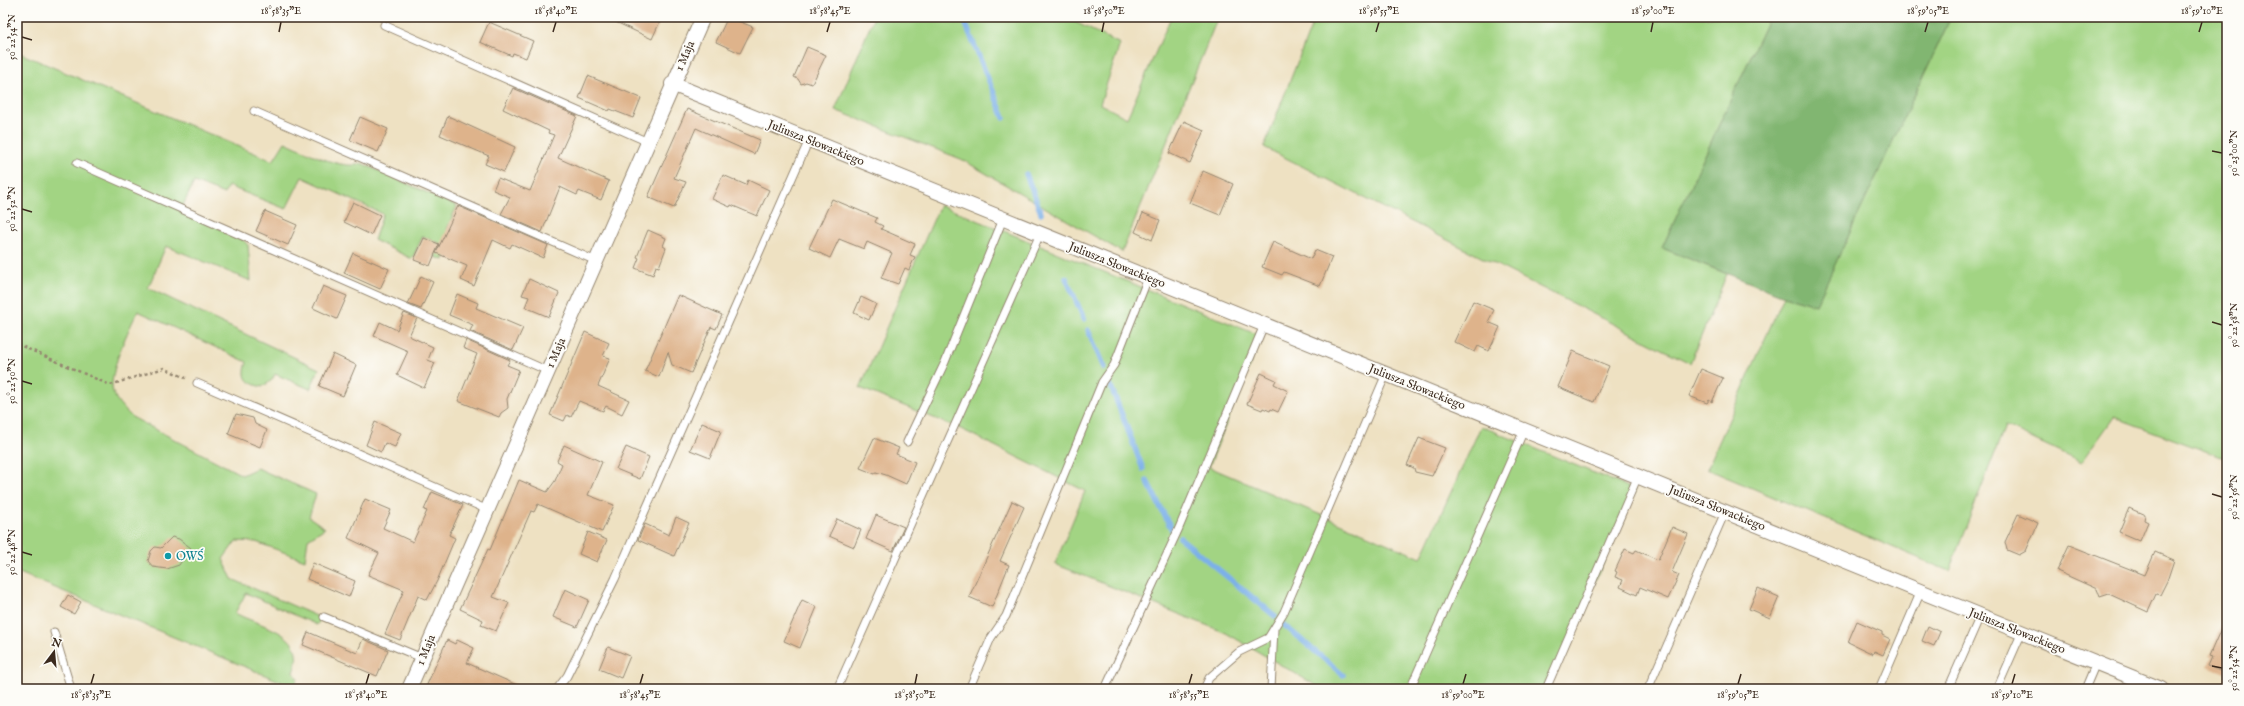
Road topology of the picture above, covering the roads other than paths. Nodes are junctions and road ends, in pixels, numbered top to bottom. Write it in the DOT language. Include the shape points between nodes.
graph roads {
  1 [pos="703,17"];
  2 [pos="384,25"];
  3 [pos="672,84"];
  4 [pos="254,111"];
  5 [pos="809,140"];
  6 [pos="648,142"];
  7 [pos="77,162"];
  8 [pos="1003,219"];
  9 [pos="1040,234"];
  10 [pos="596,261"];
  11 [pos="1148,278"];
  12 [pos="1264,325"];
  13 [pos="548,371"];
  14 [pos="1386,374"];
  15 [pos="197,383"];
  16 [pos="1524,430"];
  17 [pos="907,442"];
  18 [pos="1638,476"];
  19 [pos="488,510"];
  20 [pos="1725,512"];
  21 [pos="1921,591"];
  22 [pos="1980,616"];
  23 [pos="324,617"];
  24 [pos="1274,628"];
  25 [pos="54,632"];
  26 [pos="2022,632"];
  27 [pos="422,658"];
  28 [pos="2096,663"];
  29 [pos="2136,684"];
  30 [pos="71,689"];
  31 [pos="409,689"];
  32 [pos="557,689"];
  33 [pos="837,689"];
  34 [pos="969,689"];
  35 [pos="1105,689"];
  36 [pos="1204,689"];
  37 [pos="1272,689"];
  38 [pos="1410,689"];
  39 [pos="1546,689"];
  40 [pos="1648,689"];
  41 [pos="1879,689"];
  42 [pos="1948,689"];
  43 [pos="1997,689"];
  44 [pos="2085,689"];
  45 [pos="2161,689"];
  1 -- 3 [label="street, 1 Maja"];
  2 -- 6 [label="lane"];
  3 -- 5 [label="street, Juliusza Słowackiego"];
  3 -- 6 [label="street, 1 Maja"];
  4 -- 10 [label="lane"];
  5 -- 8 [label="street, Juliusza Słowackiego"];
  5 -- 32 [label="lane" via="615,579 567,676"];
  6 -- 10 [label="street, 1 Maja"];
  7 -- 13 [label="lane"];
  8 -- 9 [label="street, Juliusza Słowackiego"];
  8 -- 17 [label="lane" via="945,362"];
  9 -- 11 [label="street, Juliusza Słowackiego"];
  9 -- 33 [label="lane"];
  10 -- 13 [label="street, 1 Maja"];
  11 -- 12 [label="street, Juliusza Słowackiego"];
  11 -- 34 [label="lane" via="1114,365 1102,382 1006,616 992,638"];
  12 -- 14 [label="street, Juliusza Słowackiego"];
  12 -- 35 [label="lane" via="1179,528"];
  13 -- 19 [label="street, 1 Maja"];
  14 -- 16 [label="street, Juliusza Słowackiego"];
  14 -- 24 [label="lane" via="1284,612"];
  15 -- 19 [label="lane"];
  16 -- 18 [label="street, Juliusza Słowackiego"];
  16 -- 38 [label="lane"];
  18 -- 20 [label="street, Juliusza Słowackiego"];
  18 -- 39 [label="lane"];
  19 -- 27 [label="street, 1 Maja"];
  20 -- 21 [label="street, Juliusza Słowackiego"];
  20 -- 40 [label="lane"];
  21 -- 22 [label="street, Juliusza Słowackiego"];
  21 -- 41 [label="lane"];
  22 -- 26 [label="street, Juliusza Słowackiego"];
  22 -- 42 [label="lane"];
  23 -- 27 [label="lane"];
  24 -- 36 [label="lane" via="1268,638 1239,652 1209,678"];
  24 -- 37 [label="lane"];
  25 -- 30 [label="lane"];
  26 -- 28 [label="street, Juliusza Słowackiego"];
  26 -- 43 [label="lane"];
  27 -- 31 [label="street, 1 Maja"];
  28 -- 29 [label="street, Juliusza Słowackiego"];
  28 -- 44 [label="lane"];
  29 -- 45 [label="street, Juliusza Słowackiego"];
}
